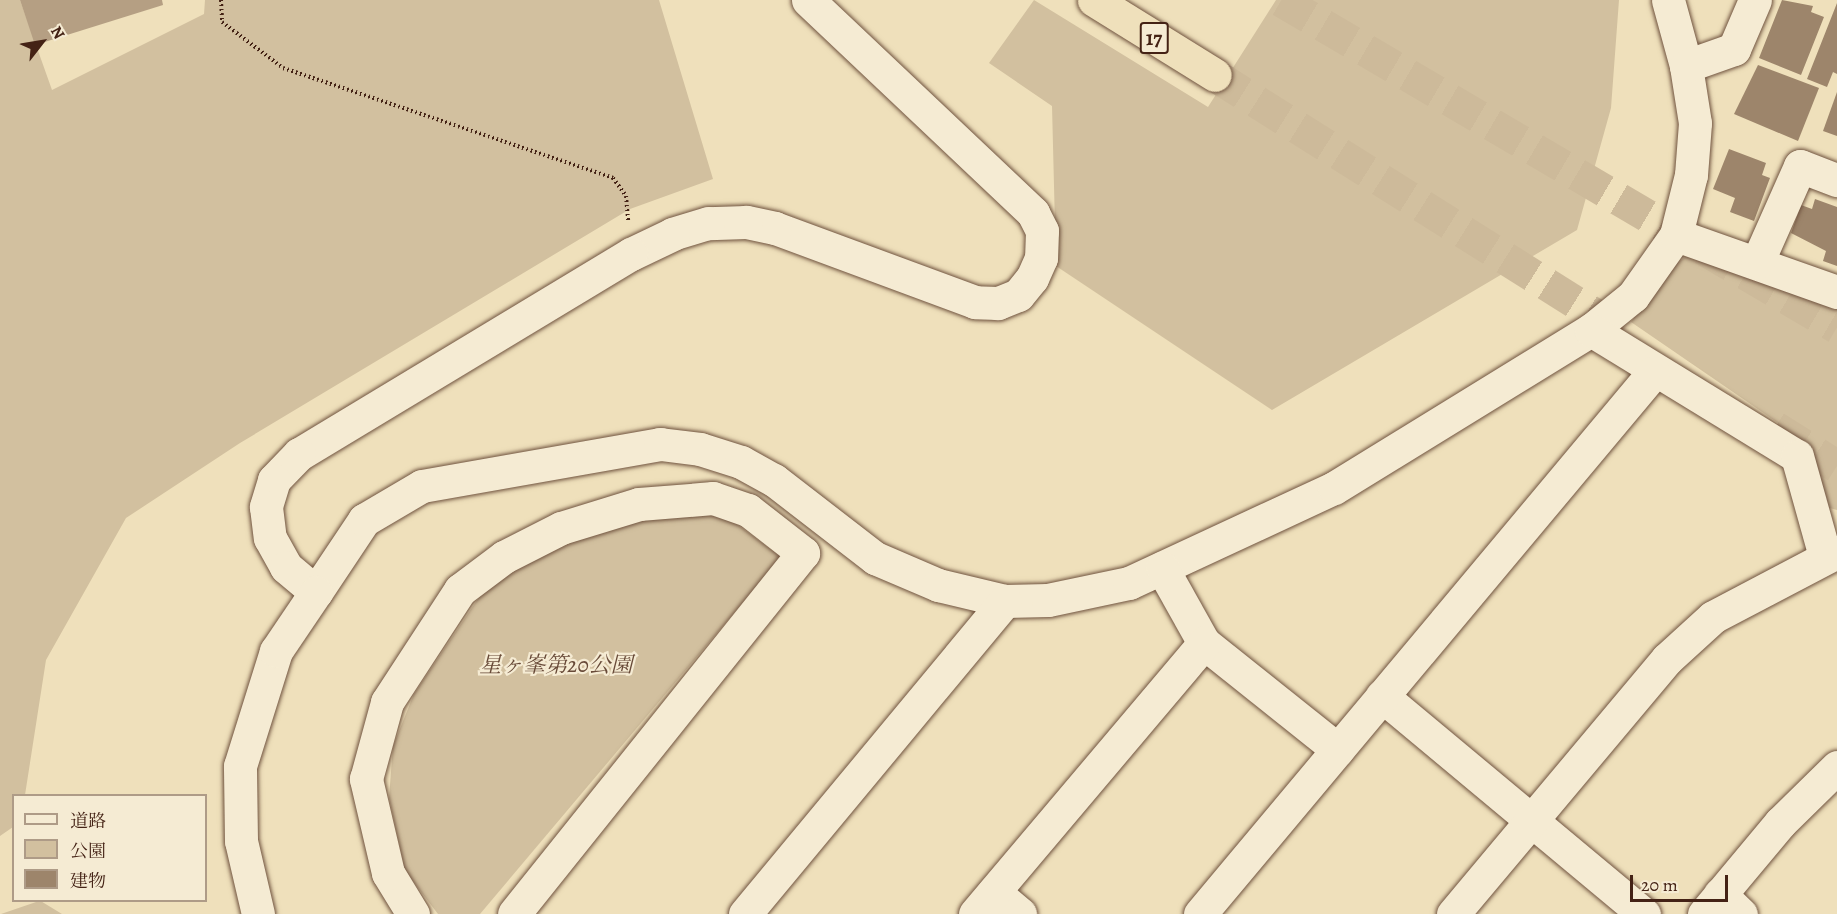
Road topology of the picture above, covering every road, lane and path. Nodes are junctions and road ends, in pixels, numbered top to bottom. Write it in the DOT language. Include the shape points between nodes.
graph roads {
  1 [pos="221,0"];
  2 [pos="808,0"];
  3 [pos="1094,0"];
  4 [pos="1668,0"];
  5 [pos="1755,0"];
  6 [pos="1686,66"];
  7 [pos="1215,75"];
  8 [pos="1837,180"];
  9 [pos="1676,235"];
  10 [pos="631,254"];
  11 [pos="1757,263"];
  12 [pos="1837,292"];
  13 [pos="1591,330"];
  14 [pos="1653,373"];
  15 [pos="1831,554"];
  16 [pos="1162,568"];
  17 [pos="316,592"];
  18 [pos="1005,601"];
  19 [pos="1204,643"];
  20 [pos="1382,696"];
  21 [pos="1338,750"];
  22 [pos="1837,767"];
  23 [pos="1532,820"];
  24 [pos="984,903"];
  25 [pos="1722,907"];
  26 [pos="258,914"];
  27 [pos="413,914"];
  28 [pos="514,914"];
  29 [pos="745,914"];
  30 [pos="1020,914"];
  31 [pos="1200,914"];
  32 [pos="1453,914"];
  33 [pos="1644,914"];
  1 -- 10 [label="path" via="222,22 283,68 612,178 626,196"];
  2 -- 10 [label="street" via="1033,213 1042,231 1041,258 1032,278 1017,295 998,303 975,303 775,228 746,222 708,223"];
  3 -- 7 [label="highway, 17"];
  4 -- 6 [label="street"];
  5 -- 6 [label="street" via="1734,49"];
  6 -- 9 [label="street" via="1694,134 1691,175"];
  8 -- 11 [label="street" via="1800,166"];
  9 -- 11 [label="street"];
  9 -- 13 [label="street" via="1633,296"];
  10 -- 17 [label="street" via="299,454 274,480 266,507 270,538 286,567"];
  11 -- 12 [label="street"];
  13 -- 14 [label="street"];
  13 -- 16 [label="street" via="1334,488"];
  14 -- 15 [label="street" via="1797,456"];
  14 -- 20 [label="street"];
  15 -- 23 [label="street" via="1713,617 1667,659"];
  16 -- 18 [label="street" via="1089,592"];
  16 -- 19 [label="street"];
  17 -- 18 [label="street" via="363,520 422,486 660,444 700,449 741,462 774,480 875,558 938,585"];
  17 -- 26 [label="street" via="276,651 240,766 241,841"];
  18 -- 29 [label="street"];
  19 -- 21 [label="street"];
  19 -- 24 [label="street"];
  20 -- 21 [label="street"];
  20 -- 23 [label="street"];
  21 -- 31 [label="street"];
  22 -- 25 [label="street" via="1780,823"];
  23 -- 32 [label="street"];
  23 -- 33 [label="street"];
  24 -- 30 [label="street"];
  27 -- 28 [label="street" via="388,873 366,779 387,702 460,590 504,557 561,528 639,504 713,498 748,510 803,553"];
}
